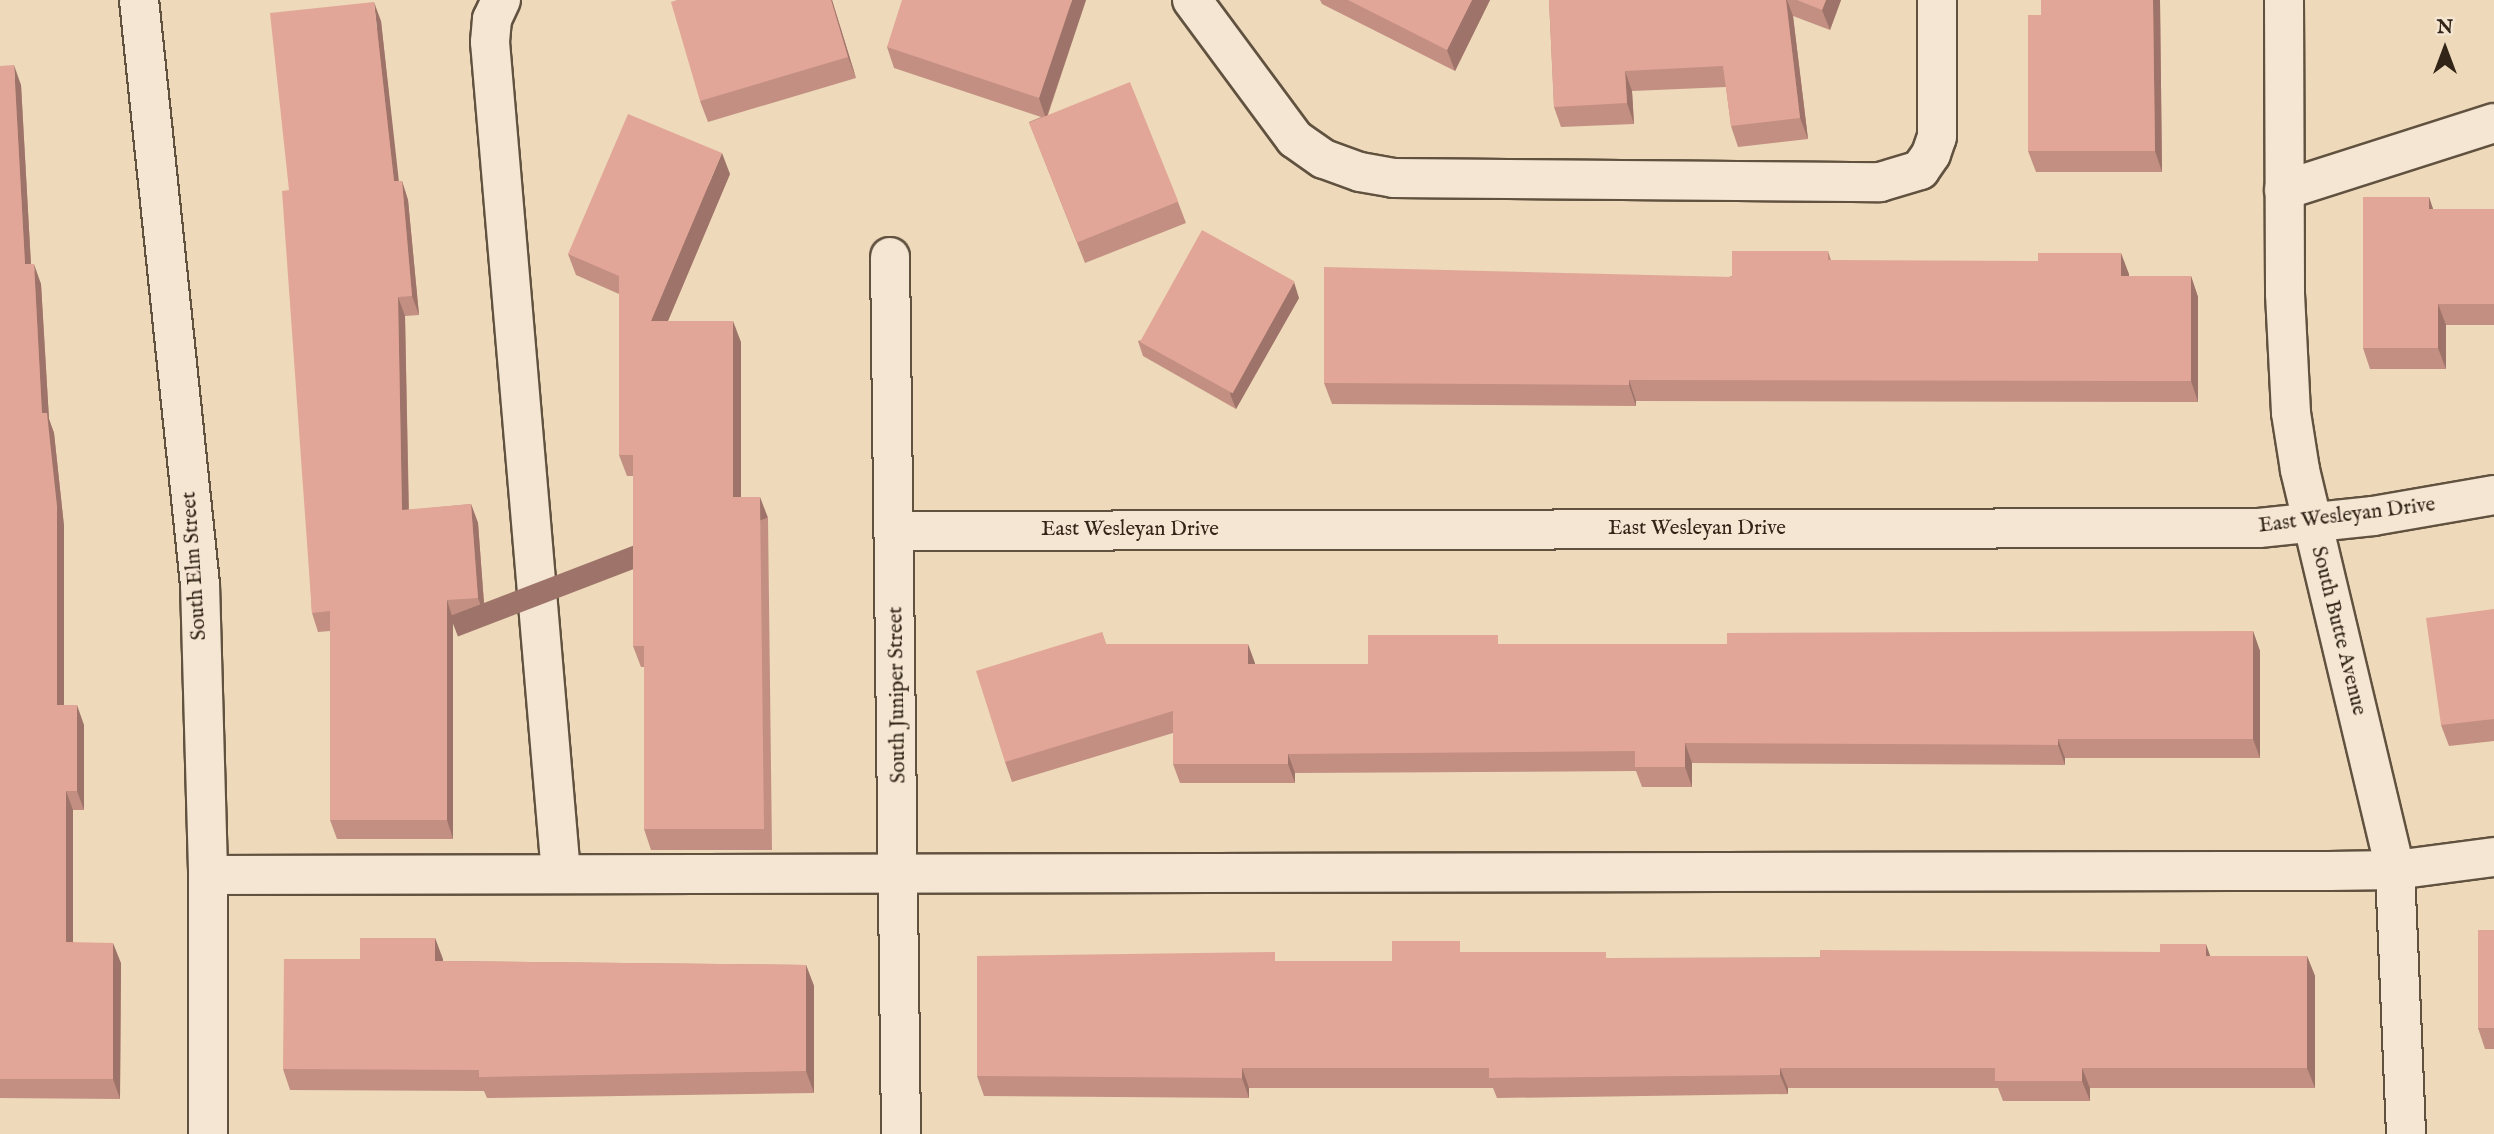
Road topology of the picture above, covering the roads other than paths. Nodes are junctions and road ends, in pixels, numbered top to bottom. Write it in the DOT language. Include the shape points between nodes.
graph roads {
  1 [pos="139,0"];
  2 [pos="501,0"];
  3 [pos="1192,0"];
  4 [pos="1937,0"];
  5 [pos="2284,0"];
  6 [pos="2494,123"];
  7 [pos="2284,190"];
  8 [pos="890,257"];
  9 [pos="2494,495"];
  10 [pos="2312,524"];
  11 [pos="897,531"];
  12 [pos="2494,857"];
  13 [pos="2395,870"];
  14 [pos="561,874"];
  15 [pos="208,875"];
  16 [pos="900,876"];
  17 [pos="208,1134"];
  18 [pos="901,1134"];
  19 [pos="2406,1134"];
  1 -- 15 [label="street, South Elm Street" via="200,584"];
  2 -- 14 [label="street" via="492,19 490,42"];
  3 -- 4 [label="street" via="1295,139 1324,159 1360,172 1393,178 1866,182 1902,178 1920,170 1931,154 1937,137"];
  5 -- 7 [label="street, South Butte Avenue"];
  6 -- 7 [label="street"];
  7 -- 10 [label="street, South Butte Avenue" via="2291,413"];
  8 -- 11 [label="street, South Juniper Street"];
  9 -- 10 [label="street, East Wesleyan Drive"];
  10 -- 11 [label="street, East Wesleyan Drive" via="2259,528"];
  10 -- 13 [label="street, South Butte Avenue"];
  11 -- 16 [label="street, South Juniper Street"];
  12 -- 13 [label="street"];
  13 -- 16 [label="street"];
  13 -- 19 [label="street, South Butte Avenue"];
  14 -- 15 [label="street"];
  14 -- 16 [label="street"];
  15 -- 17 [label="street, South Elm Street"];
  16 -- 18 [label="street, South Juniper Street"];
}
